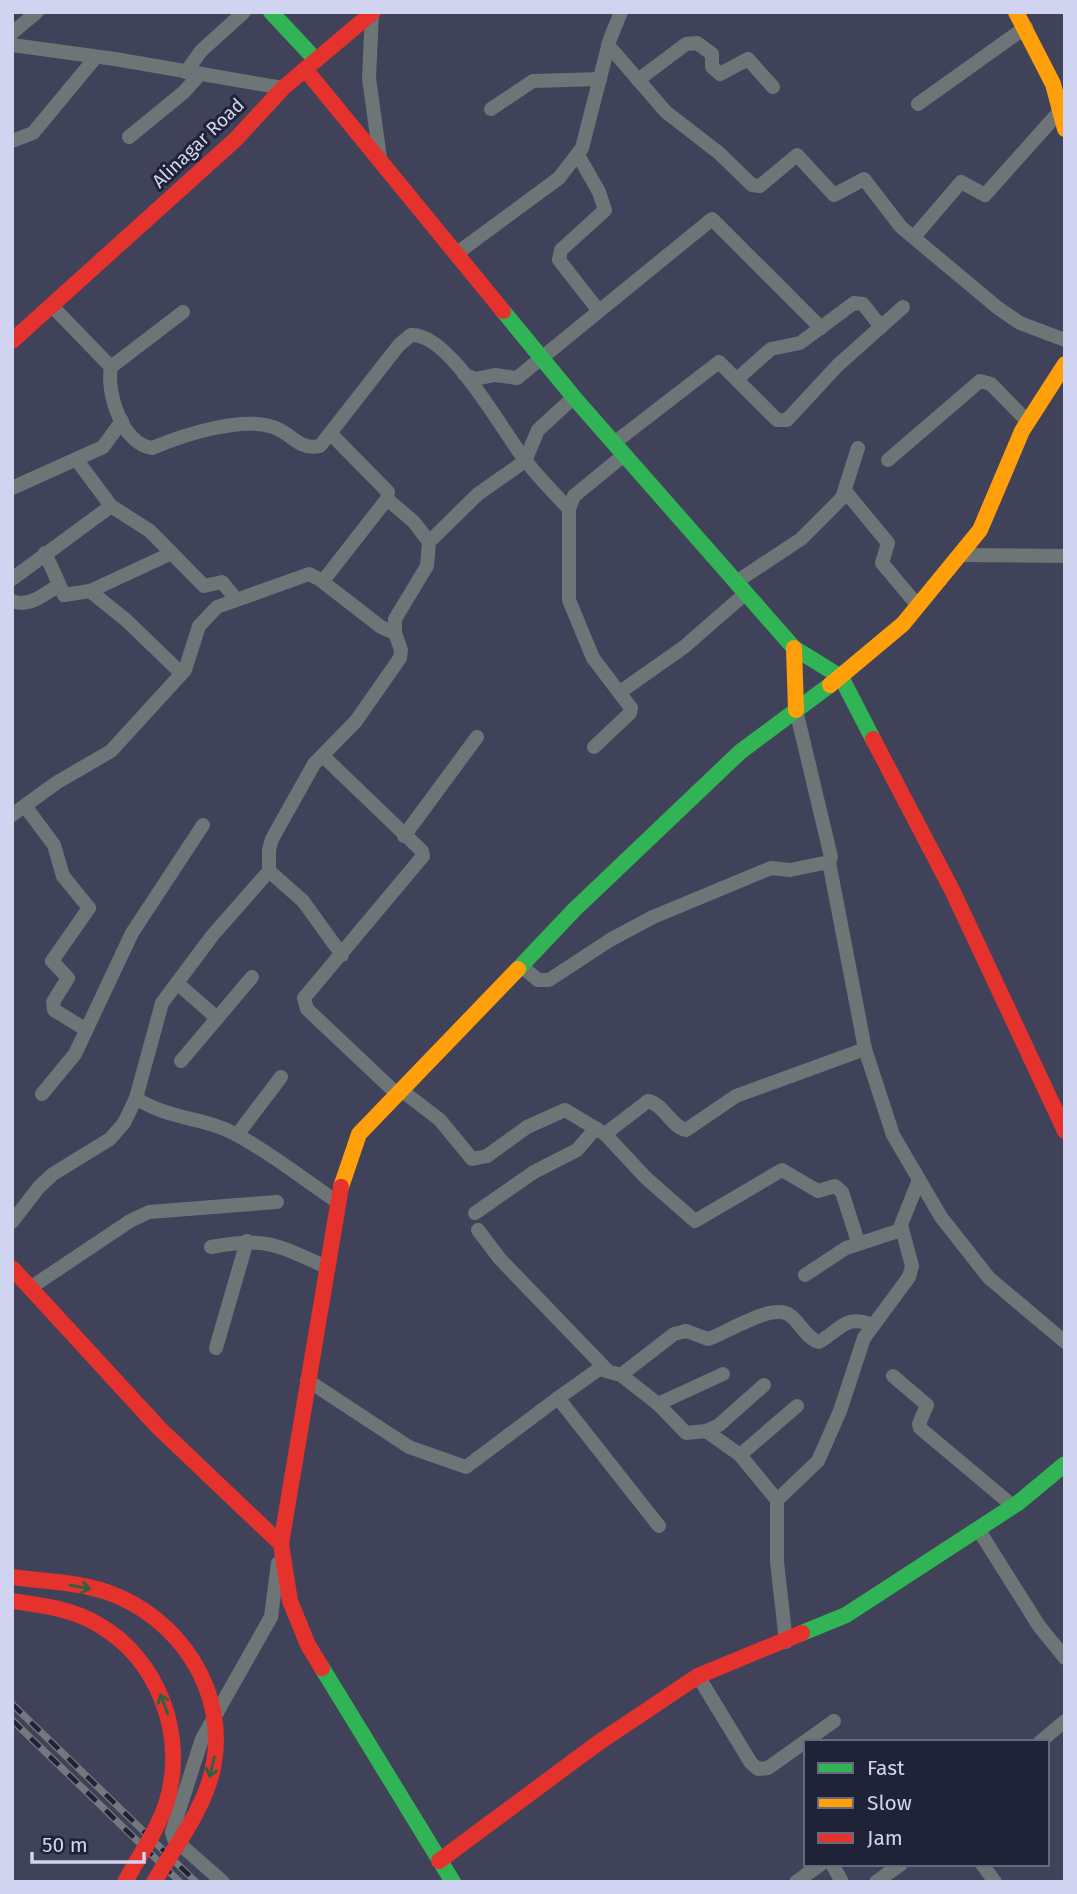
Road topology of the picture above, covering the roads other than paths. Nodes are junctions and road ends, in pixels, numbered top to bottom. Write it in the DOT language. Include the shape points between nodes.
graph roads {
  1 [pos="37,12"];
  2 [pos="244,12"];
  3 [pos="271,12"];
  4 [pos="621,12"];
  5 [pos="1016,12"];
  6 [pos="373,13"];
  7 [pos="1026,27"];
  8 [pos="12,33"];
  9 [pos="608,45"];
  10 [pos="12,46"];
  11 [pos="96,57"];
  12 [pos="310,65"];
  13 [pos="193,73"];
  14 [pos="600,79"];
  15 [pos="638,80"];
  16 [pos="772,87"];
  17 [pos="283,88"];
  18 [pos="918,104"];
  19 [pos="491,109"];
  20 [pos="1060,111"];
  21 [pos="1065,129"];
  22 [pos="129,136"];
  23 [pos="12,141"];
  24 [pos="578,155"];
  25 [pos="380,160"];
  26 [pos="914,237"];
  27 [pos="456,254"];
  28 [pos="52,306"];
  29 [pos="902,307"];
  30 [pos="599,311"];
  31 [pos="183,312"];
  32 [pos="881,327"];
  33 [pos="821,328"];
  34 [pos="1065,340"];
  35 [pos="12,341"];
  36 [pos="542,359"];
  37 [pos="1065,364"];
  38 [pos="111,367"];
  39 [pos="464,374"];
  40 [pos="737,379"];
  41 [pos="574,397"];
  42 [pos="122,421"];
  43 [pos="1028,422"];
  44 [pos="331,434"];
  45 [pos="858,448"];
  46 [pos="619,449"];
  47 [pos="76,459"];
  48 [pos="888,460"];
  49 [pos="525,461"];
  50 [pos="12,488"];
  51 [pos="846,492"];
  52 [pos="387,499"];
  53 [pos="111,506"];
  54 [pos="569,509"];
  55 [pos="429,542"];
  56 [pos="46,553"];
  57 [pos="172,553"];
  58 [pos="959,555"];
  59 [pos="1065,556"];
  60 [pos="12,579"];
  61 [pos="323,581"];
  62 [pos="59,585"];
  63 [pos="741,588"];
  64 [pos="90,591"];
  65 [pos="236,599"];
  66 [pos="12,601"];
  67 [pos="918,606"];
  68 [pos="395,632"];
  69 [pos="794,648"];
  70 [pos="181,673"];
  71 [pos="841,677"];
  72 [pos="620,692"];
  73 [pos="796,710"];
  74 [pos="477,737"];
  75 [pos="594,747"];
  76 [pos="323,756"];
  77 [pos="25,806"];
  78 [pos="12,815"];
  79 [pos="203,825"];
  80 [pos="404,836"];
  81 [pos="829,862"];
  82 [pos="269,871"];
  83 [pos="342,955"];
  84 [pos="521,966"];
  85 [pos="253,977"];
  86 [pos="177,983"];
  87 [pos="217,1018"];
  88 [pos="85,1029"];
  89 [pos="864,1049"];
  90 [pos="181,1061"];
  91 [pos="281,1077"];
  92 [pos="399,1092"];
  93 [pos="42,1094"];
  94 [pos="136,1098"];
  95 [pos="601,1131"];
  96 [pos="1065,1131"];
  97 [pos="237,1135"];
  98 [pos="918,1182"];
  99 [pos="336,1201"];
  100 [pos="277,1202"];
  101 [pos="475,1213"];
  102 [pos="12,1222"];
  103 [pos="478,1230"];
  104 [pos="901,1230"];
  105 [pos="247,1241"];
  106 [pos="858,1242"];
  107 [pos="211,1247"];
  108 [pos="324,1266"];
  109 [pos="12,1268"];
  110 [pos="805,1275"];
  111 [pos="30,1288"];
  112 [pos="873,1325"];
  113 [pos="1065,1342"];
  114 [pos="216,1348"];
  115 [pos="606,1369"];
  116 [pos="723,1374"];
  117 [pos="621,1376"];
  118 [pos="893,1376"];
  119 [pos="307,1380"];
  120 [pos="764,1385"];
  121 [pos="558,1398"];
  122 [pos="657,1404"];
  123 [pos="797,1406"];
  124 [pos="706,1431"];
  125 [pos="740,1455"];
  126 [pos="1061,1473"];
  127 [pos="777,1500"];
  128 [pos="1013,1506"];
  129 [pos="659,1526"];
  130 [pos="978,1529"];
  131 [pos="281,1544"];
  132 [pos="12,1577"];
  133 [pos="12,1601"];
  134 [pos="786,1642"];
  135 [pos="1065,1658"];
  136 [pos="698,1676"];
  137 [pos="834,1721"];
  138 [pos="1065,1721"];
  139 [pos="807,1740"];
  140 [pos="1042,1740"];
  141 [pos="804,1742"];
  142 [pos="439,1861"];
  143 [pos="818,1866"];
  144 [pos="833,1866"];
  145 [pos="898,1866"];
  146 [pos="983,1866"];
  147 [pos="125,1882"];
  148 [pos="154,1882"];
  149 [pos="223,1882"];
  150 [pos="453,1882"];
  151 [pos="796,1882"];
  152 [pos="842,1882"];
  153 [pos="876,1882"];
  154 [pos="995,1882"];
  1 -- 8 [label="street"];
  2 -- 13 [label="street" via="201,51"];
  3 -- 12 [label="street"];
  4 -- 9 [label="street"];
  5 -- 7 [label="street"];
  6 -- 12 [label="street, Alinagar Road"];
  6 -- 25 [label="street" via="369,78"];
  7 -- 18 [label="street"];
  7 -- 20 [label="street" via="1054,84"];
  9 -- 14 [label="street"];
  9 -- 15 [label="street"];
  10 -- 11 [label="street"];
  11 -- 13 [label="street"];
  11 -- 23 [label="street" via="33,133"];
  12 -- 17 [label="street, Alinagar Road"];
  12 -- 25 [label="street"];
  13 -- 17 [label="street"];
  13 -- 22 [label="street" via="184,92"];
  14 -- 19 [label="street" via="540,79"];
  14 -- 24 [label="street"];
  15 -- 16 [label="street" via="687,44 697,43 712,54 712,67 720,74 748,59"];
  15 -- 26 [label="street" via="666,112 752,185 760,186 797,155 834,195 858,181 867,181 893,218"];
  17 -- 28 [label="street, Alinagar Road" via="236,139"];
  20 -- 21 [label="street"];
  20 -- 26 [label="street" via="985,195 961,182"];
  24 -- 27 [label="street" via="559,178"];
  24 -- 30 [label="street" via="605,211 561,250 559,260"];
  25 -- 27 [label="street"];
  26 -- 34 [label="street" via="1007,315"];
  27 -- 36 [label="street"];
  28 -- 35 [label="street, Alinagar Road"];
  28 -- 38 [label="street"];
  29 -- 32 [label="street"];
  30 -- 33 [label="street" via="712,219"];
  30 -- 36 [label="street"];
  31 -- 38 [label="street"];
  32 -- 33 [label="street" via="859,301"];
  32 -- 40 [label="street" via="783,421"];
  33 -- 40 [label="street" via="800,343 776,346"];
  36 -- 39 [label="street" via="517,378 495,375 475,379"];
  36 -- 41 [label="street"];
  37 -- 43 [label="street"];
  38 -- 42 [label="street" via="110,392"];
  39 -- 44 [label="street" via="431,340 411,335"];
  39 -- 49 [label="street"];
  40 -- 46 [label="street" via="719,362 714,363"];
  41 -- 46 [label="street"];
  41 -- 49 [label="street" via="538,430"];
  42 -- 44 [label="street" via="135,440 152,448 248,423 273,427 303,447 320,446"];
  42 -- 47 [label="street" via="103,447"];
  43 -- 48 [label="street" via="991,384 980,380"];
  43 -- 58 [label="street" via="980,530"];
  44 -- 52 [label="street" via="384,487"];
  45 -- 51 [label="street"];
  46 -- 54 [label="street" via="573,496"];
  46 -- 63 [label="street"];
  47 -- 50 [label="street"];
  47 -- 53 [label="street"];
  49 -- 54 [label="street"];
  49 -- 55 [label="street" via="478,494"];
  51 -- 63 [label="street" via="802,539"];
  51 -- 67 [label="street" via="888,543 882,563"];
  52 -- 55 [label="street"];
  52 -- 61 [label="street"];
  53 -- 56 [label="street"];
  53 -- 57 [label="street" via="150,531"];
  54 -- 72 [label="street" via="569,600 593,658"];
  55 -- 68 [label="street" via="427,566 395,619"];
  56 -- 60 [label="street"];
  56 -- 62 [label="street"];
  57 -- 64 [label="street"];
  57 -- 65 [label="street" via="204,586 222,582"];
  58 -- 59 [label="street"];
  58 -- 67 [label="street"];
  61 -- 65 [label="street" via="309,574 299,576"];
  61 -- 68 [label="street" via="381,627"];
  62 -- 64 [label="street" via="68,596"];
  62 -- 66 [label="street" via="26,603"];
  63 -- 69 [label="street"];
  63 -- 72 [label="street" via="693,641"];
  64 -- 70 [label="street"];
  65 -- 70 [label="street" via="205,617"];
  67 -- 71 [label="street"];
  68 -- 76 [label="street" via="400,658 356,721"];
  69 -- 71 [label="street"];
  69 -- 73 [label="street"];
  70 -- 77 [label="street" via="111,751"];
  71 -- 73 [label="street"];
  71 -- 96 [label="street" via="953,892"];
  72 -- 75 [label="street" via="630,713"];
  73 -- 81 [label="street"];
  73 -- 84 [label="street" via="740,752"];
  74 -- 80 [label="street"];
  76 -- 80 [label="street"];
  76 -- 82 [label="street" via="272,839"];
  77 -- 78 [label="street"];
  77 -- 88 [label="street" via="54,845 63,877 89,908 52,961 68,978 53,1002 54,1010"];
  79 -- 88 [label="street" via="132,933"];
  80 -- 83 [label="street" via="422,851 421,863"];
  81 -- 84 [label="street" via="790,870 771,867 653,917 549,980 538,980"];
  81 -- 89 [label="street"];
  82 -- 83 [label="street" via="303,901"];
  82 -- 86 [label="street"];
  83 -- 92 [label="street" via="304,998 304,1004"];
  84 -- 92 [label="street"];
  85 -- 87 [label="street"];
  86 -- 87 [label="street"];
  86 -- 94 [label="street" via="159,1012"];
  87 -- 90 [label="street"];
  88 -- 93 [label="street" via="75,1054"];
  89 -- 95 [label="street" via="736,1096 687,1130 650,1101"];
  89 -- 98 [label="street" via="893,1135"];
  91 -- 97 [label="street"];
  92 -- 95 [label="street" via="440,1120 472,1159 486,1156 527,1127 565,1110"];
  92 -- 99 [label="street" via="359,1134"];
  94 -- 97 [label="street" via="164,1114"];
  94 -- 102 [label="street" via="110,1139 53,1174"];
  95 -- 101 [label="street"];
  95 -- 106 [label="street" via="695,1221 782,1170 818,1191 839,1188"];
  97 -- 99 [label="street"];
  98 -- 104 [label="street"];
  98 -- 113 [label="street" via="998,1289"];
  99 -- 108 [label="street"];
  100 -- 111 [label="street" via="149,1212"];
  103 -- 115 [label="street"];
  104 -- 106 [label="street"];
  104 -- 112 [label="street" via="911,1270"];
  105 -- 107 [label="street"];
  105 -- 108 [label="street" via="276,1245"];
  105 -- 114 [label="street"];
  106 -- 110 [label="street"];
  108 -- 119 [label="street"];
  109 -- 111 [label="street"];
  111 -- 131 [label="street" via="159,1428"];
  112 -- 117 [label="street" via="846,1321 819,1342 790,1315 775,1312 708,1339 686,1331 674,1334"];
  112 -- 127 [label="street" via="860,1347 818,1461"];
  115 -- 117 [label="street"];
  115 -- 121 [label="street" via="589,1373"];
  116 -- 122 [label="street"];
  117 -- 122 [label="street"];
  118 -- 128 [label="street" via="927,1405 920,1429"];
  119 -- 121 [label="street" via="409,1447 467,1467"];
  119 -- 131 [label="street"];
  120 -- 124 [label="street"];
  121 -- 129 [label="street"];
  122 -- 124 [label="street" via="686,1433"];
  123 -- 125 [label="street"];
  124 -- 125 [label="street"];
  125 -- 127 [label="street"];
  126 -- 128 [label="street"];
  127 -- 134 [label="street" via="777,1562"];
  128 -- 130 [label="street"];
  130 -- 134 [label="street" via="846,1615"];
  130 -- 135 [label="street" via="1039,1626"];
  131 -- 142 [label="street" via="290,1601 308,1644"];
  131 -- 149 [label="street" via="271,1617 202,1739 172,1832 174,1839"];
  132 -- 148 [label="street, one-way, bridge" via="97,1590 131,1602 173,1632 201,1673 214,1709 212,1769 194,1815"];
  147 -- 133 [label="street, one-way, bridge" via="158,1823 172,1783 174,1746 166,1704 140,1660 100,1625 70,1612"];
  134 -- 136 [label="street"];
  136 -- 141 [label="street" via="758,1769 768,1768"];
  136 -- 142 [label="street" via="598,1743"];
  137 -- 139 [label="street"];
  138 -- 140 [label="street"];
  142 -- 150 [label="street"];
  143 -- 151 [label="street"];
  144 -- 152 [label="street"];
  145 -- 153 [label="street"];
  146 -- 154 [label="street"];
}
